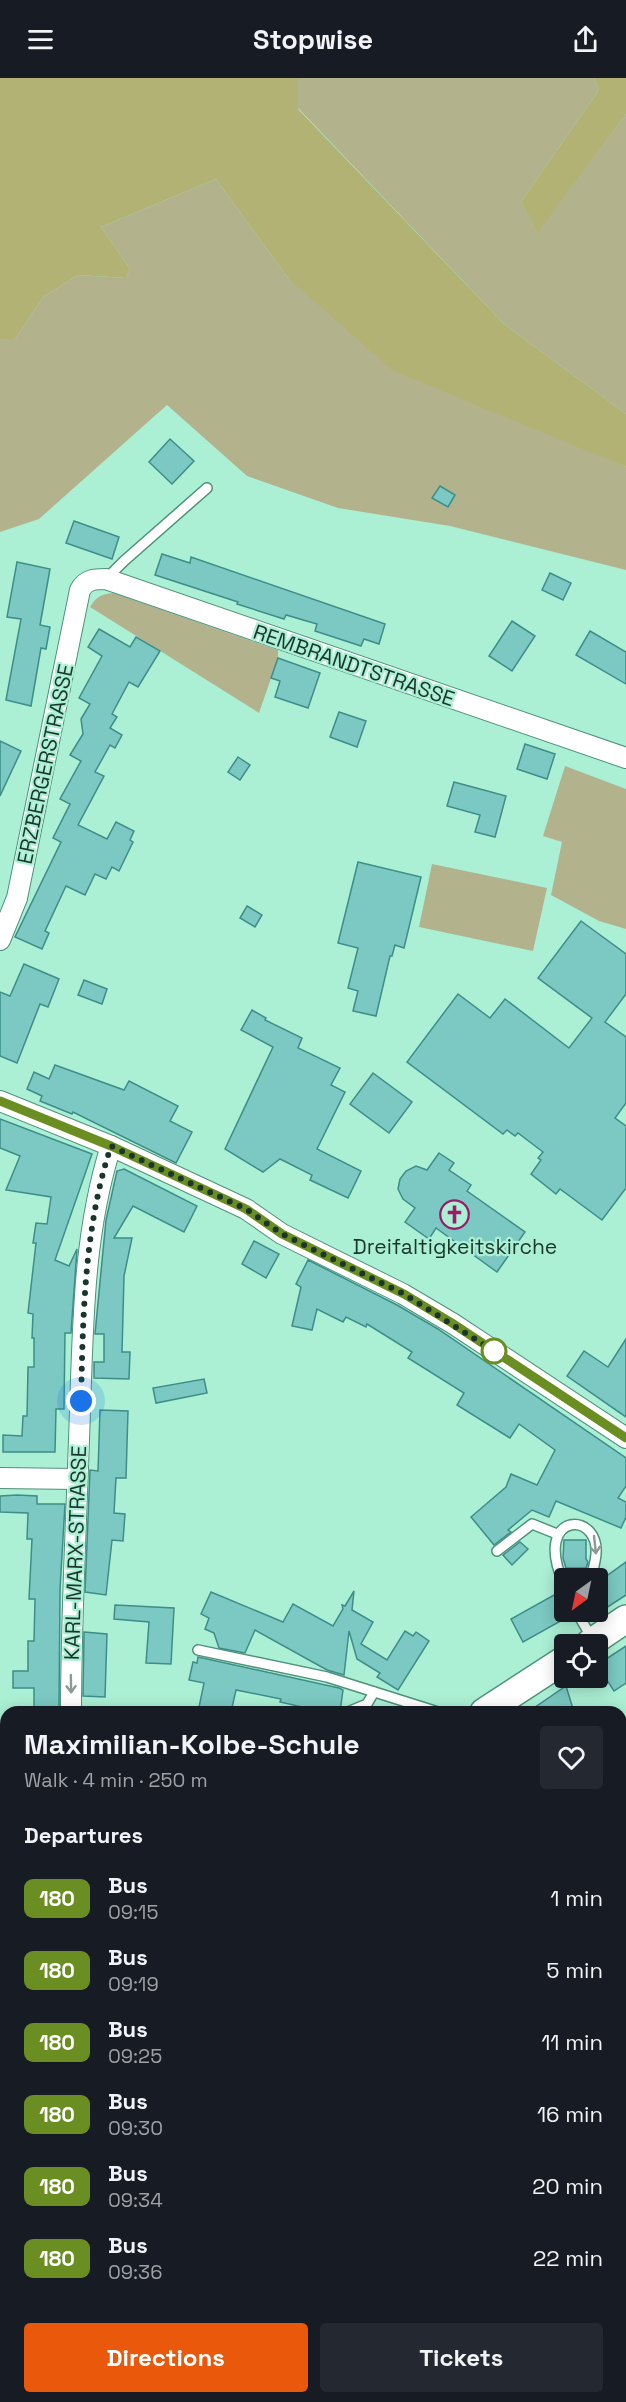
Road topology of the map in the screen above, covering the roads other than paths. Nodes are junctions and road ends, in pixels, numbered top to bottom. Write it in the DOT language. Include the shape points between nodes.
graph roads {
  1 [pos="207,488"];
  2 [pos="106,579"];
  3 [pos="626,758"];
  4 [pos="4,920"];
  5 [pos="0,940"];
  6 [pos="0,1101"];
  7 [pos="111,1146"];
  8 [pos="626,1438"];
  9 [pos="0,1478"];
  10 [pos="76,1479"];
  11 [pos="557,1534"];
  12 [pos="497,1551"];
  13 [pos="558,1568"];
  14 [pos="594,1568"];
  15 [pos="626,1619"];
  16 [pos="604,1634"];
  17 [pos="198,1650"];
  18 [pos="554,1666"];
  19 [pos="374,1692"];
  20 [pos="71,1706"];
  21 [pos="362,1706"];
  22 [pos="419,1706"];
  23 [pos="493,1706"];
  1 -- 2 [label="lane"];
  2 -- 3 [label="street, REMBRANDTSTRASSE"];
  2 -- 4 [label="street, ERZBERGERSTRASSE" via="93,579 83,585 19,888"];
  4 -- 5 [label="street, ERZBERGERSTRASSE"];
  6 -- 7 [label="street"];
  7 -- 8 [label="street" via="246,1209 282,1234 404,1294"];
  7 -- 10 [label="street, KARL-MARX-STRASSE" via="94,1212 85,1283"];
  9 -- 10 [label="street"];
  10 -- 20 [label="street, KARL-MARX-STRASSE, one-way"];
  11 -- 12 [label="lane" via="532,1524"];
  11 -- 13 [label="lane" via="554,1555"];
  11 -- 14 [label="lane, one-way" via="572,1525 592,1532 597,1540"];
  15 -- 16 [label="main road"];
  17 -- 19 [label="lane" via="327,1677"];
  18 -- 23 [label="main road"];
  19 -- 21 [label="lane"];
  19 -- 22 [label="lane"];
}
